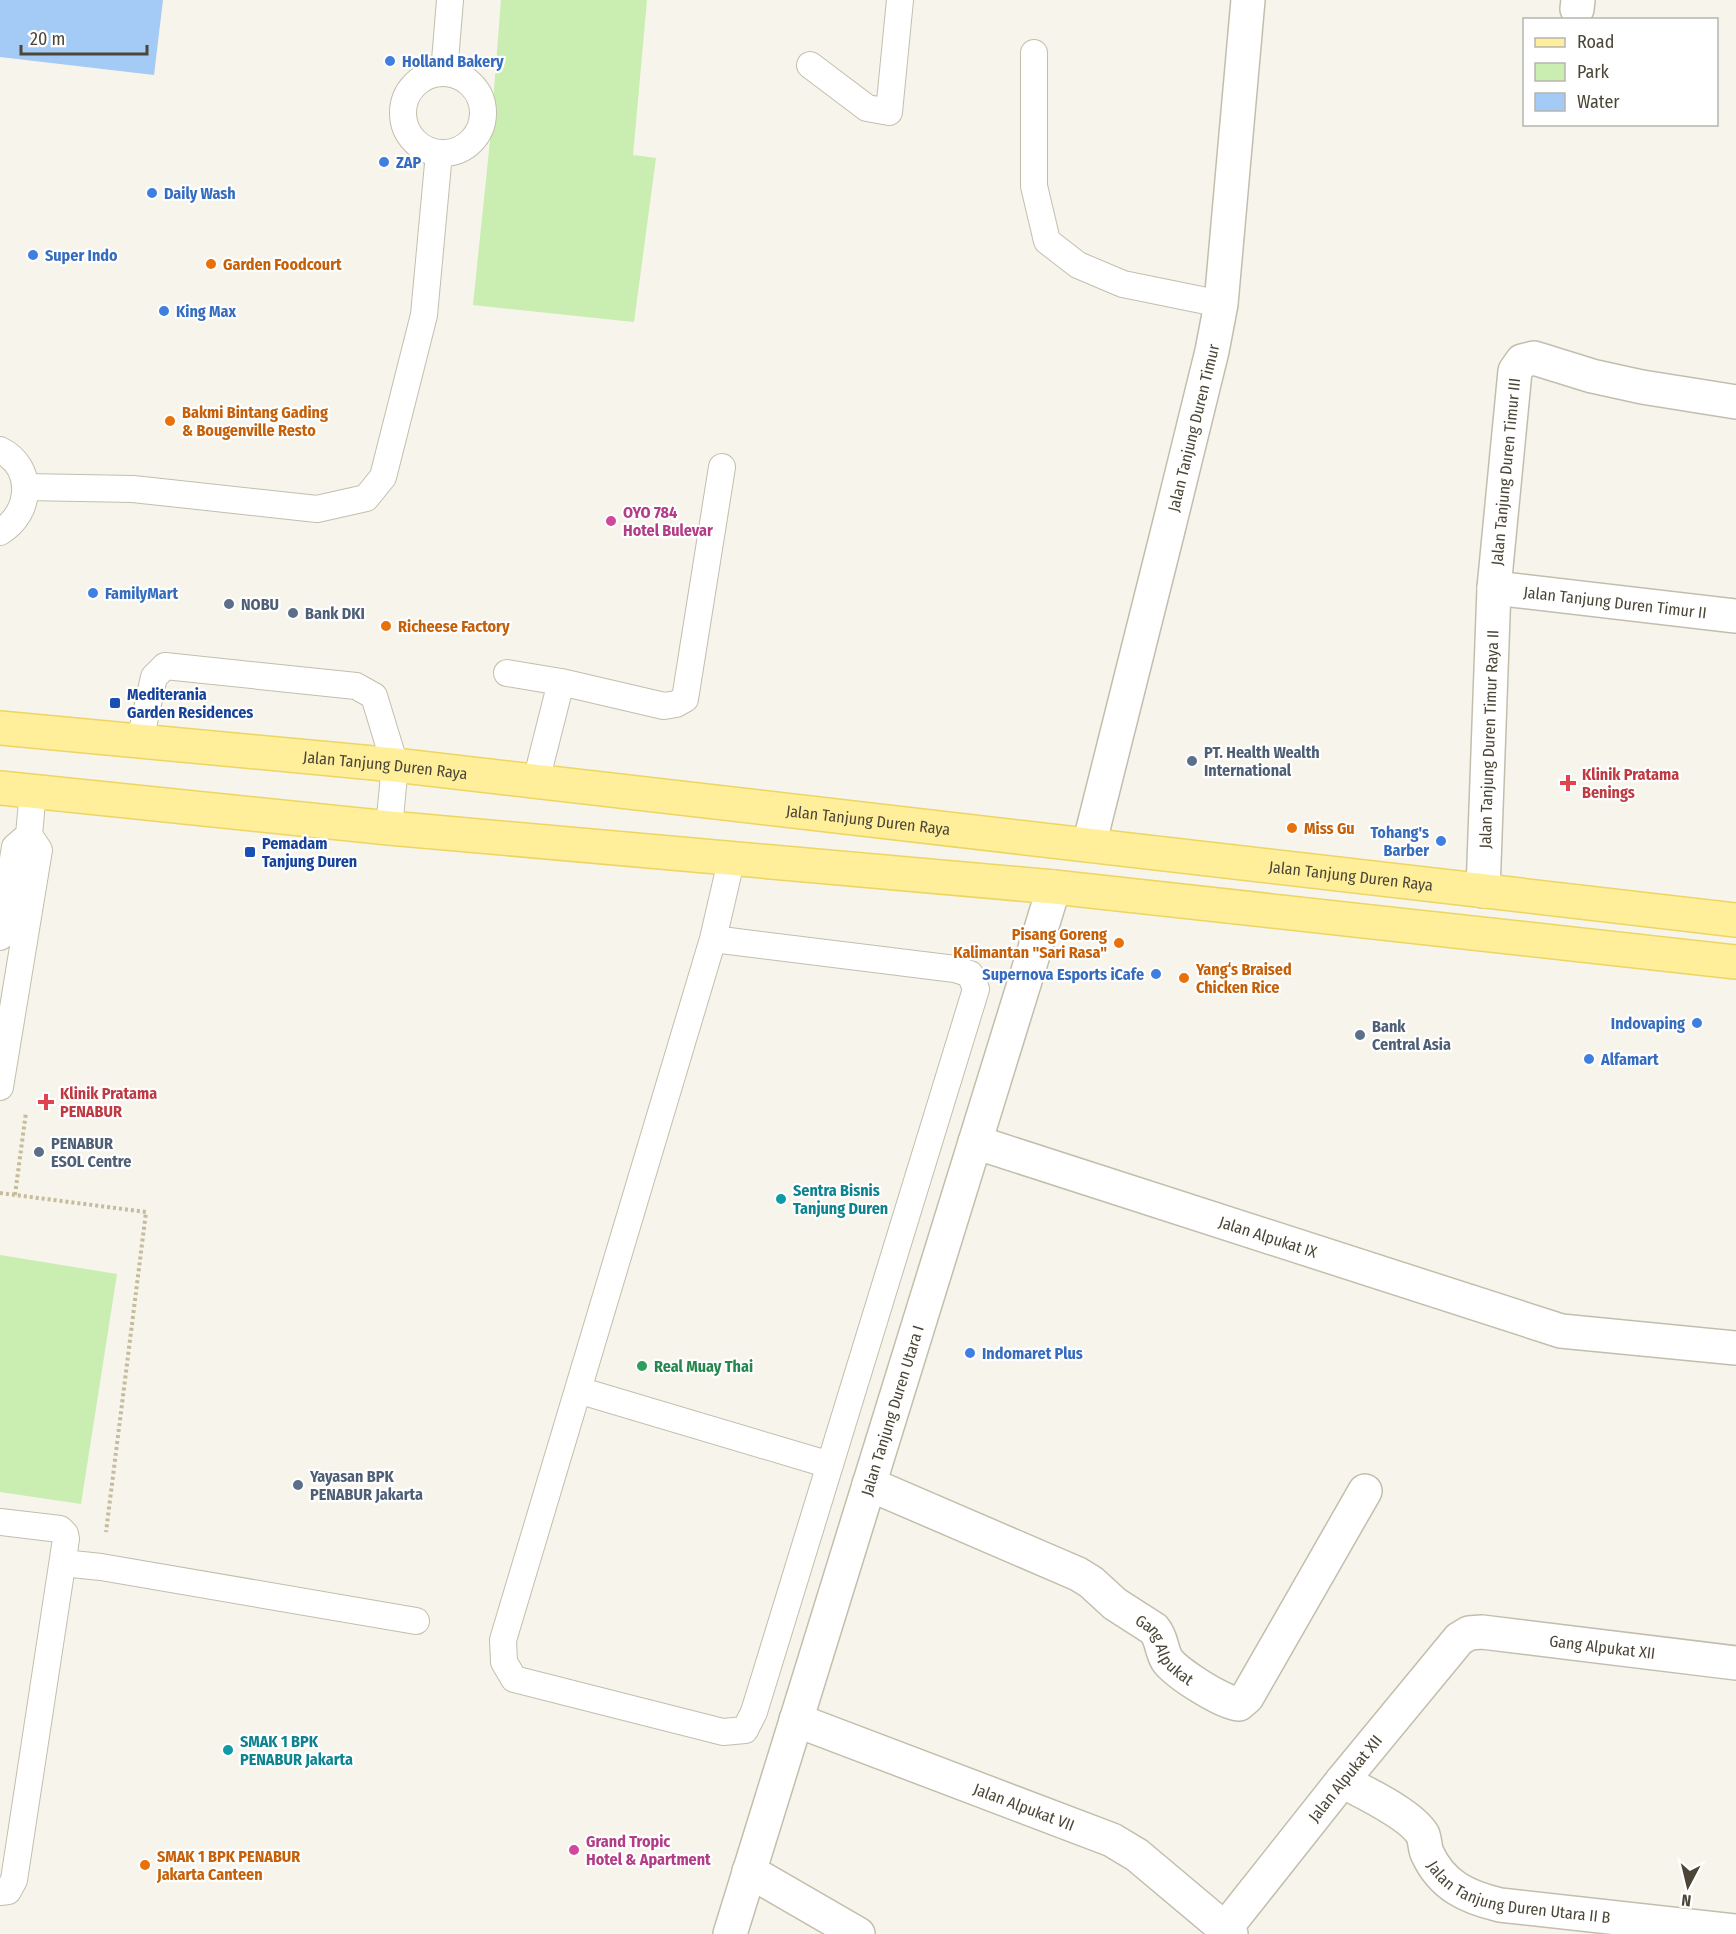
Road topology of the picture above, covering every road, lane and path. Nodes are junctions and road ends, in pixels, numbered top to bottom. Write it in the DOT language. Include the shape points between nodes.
graph roads {
  1 [pos="450,0"];
  2 [pos="900,0"];
  3 [pos="1248,0"];
  4 [pos="1034,53"];
  5 [pos="810,65"];
  6 [pos="444,73"];
  7 [pos="439,153"];
  8 [pos="1221,304"];
  9 [pos="1736,402"];
  10 [pos="0,450"];
  11 [pos="722,467"];
  12 [pos="26,487"];
  13 [pos="0,532"];
  14 [pos="1494,588"];
  15 [pos="1736,616"];
  16 [pos="507,673"];
  17 [pos="561,682"];
  18 [pos="0,728"];
  19 [pos="140,740"];
  20 [pos="395,765"];
  21 [pos="536,781"];
  22 [pos="0,788"];
  23 [pos="33,791"];
  24 [pos="389,828"];
  25 [pos="29,835"];
  26 [pos="1089,845"];
  27 [pos="732,857"];
  28 [pos="1054,887"];
  29 [pos="1483,891"];
  30 [pos="1736,920"];
  31 [pos="0,938"];
  32 [pos="713,939"];
  33 [pos="1736,962"];
  34 [pos="0,1087"];
  35 [pos="975,1142"];
  36 [pos="16,1179"];
  37 [pos="0,1193"];
  38 [pos="15,1195"];
  39 [pos="1736,1348"];
  40 [pos="578,1390"];
  41 [pos="830,1465"];
  42 [pos="869,1484"];
  43 [pos="1365,1491"];
  44 [pos="0,1522"];
  45 [pos="63,1563"];
  46 [pos="101,1567"];
  47 [pos="416,1621"];
  48 [pos="1469,1633"];
  49 [pos="1736,1663"];
  50 [pos="796,1720"];
  51 [pos="1342,1781"];
  52 [pos="749,1871"];
  53 [pos="0,1892"];
  54 [pos="1736,1931"];
  55 [pos="1228,1932"];
  56 [pos="730,1934"];
  57 [pos="858,1934"];
  1 -- 6 [label="lane"];
  2 -- 5 [label="lane" via="889,112 867,108"];
  3 -- 8 [label="street, Jalan Tanjung Duren Timur"];
  4 -- 8 [label="lane" via="1034,186 1047,241 1078,265 1123,284"];
  6 -- 7 [label="lane" via="418,81 403,104 402,117 414,142"];
  6 -- 7 [label="lane" via="456,75 477,91 483,116 474,139 452,152"];
  7 -- 12 [label="lane" via="424,315 383,477 366,498 317,509 133,489"];
  8 -- 26 [label="street, Jalan Tanjung Duren Timur"];
  9 -- 14 [label="street, Jalan Tanjung Duren Timur III" via="1632,385 1534,358 1522,361 1515,371"];
  10 -- 12 [label="lane" via="15,460"];
  11 -- 17 [label="lane" via="685,699 664,706"];
  12 -- 13 [label="lane" via="19,515"];
  14 -- 15 [label="street, Jalan Tanjung Duren Timur II"];
  14 -- 29 [label="street, Jalan Tanjung Duren Timur Raya II"];
  16 -- 17 [label="lane"];
  17 -- 21 [label="lane"];
  18 -- 19 [label="main road, Jalan Tanjung Duren Raya"];
  19 -- 20 [label="main road, Jalan Tanjung Duren Raya"];
  19 -- 20 [label="lane" via="154,677 165,666 356,686 374,696"];
  20 -- 21 [label="main road, Jalan Tanjung Duren Raya"];
  20 -- 24 [label="lane"];
  21 -- 26 [label="main road, Jalan Tanjung Duren Raya"];
  22 -- 23 [label="main road"];
  23 -- 24 [label="main road"];
  23 -- 25 [label="lane"];
  24 -- 27 [label="main road"];
  25 -- 31 [label="lane" via="15,847"];
  25 -- 34 [label="lane" via="39,850"];
  26 -- 29 [label="main road, Jalan Tanjung Duren Raya"];
  27 -- 28 [label="main road"];
  27 -- 32 [label="lane"];
  28 -- 33 [label="main road"];
  28 -- 35 [label="street, Jalan Tanjung Duren Utara I"];
  29 -- 30 [label="main road, Jalan Tanjung Duren Raya"];
  32 -- 40 [label="lane"];
  32 -- 41 [label="lane" via="955,969 970,974 976,989"];
  35 -- 39 [label="street, Jalan Alpukat IX" via="1561,1331"];
  35 -- 42 [label="street, Jalan Tanjung Duren Utara I"];
  36 -- 38 [label="path"];
  37 -- 38 [label="path"];
  38 -- 46 [label="path" via="146,1212"];
  40 -- 41 [label="lane"];
  40 -- 41 [label="lane" via="503,1640 504,1662 514,1679 723,1732 745,1730 754,1712"];
  42 -- 43 [label="street, Gang Alpukat" via="1084,1578 1158,1633 1170,1664 1231,1704 1239,1704 1247,1697"];
  42 -- 50 [label="street, Jalan Tanjung Duren Utara I"];
  44 -- 45 [label="lane" via="60,1529 66,1534"];
  45 -- 46 [label="lane"];
  45 -- 53 [label="lane" via="14,1881 8,1891"];
  46 -- 47 [label="lane"];
  48 -- 49 [label="street, Gang Alpukat XII"];
  48 -- 51 [label="street, Jalan Alpukat XII" via="1459,1639"];
  50 -- 52 [label="street, Jalan Tanjung Duren Utara I"];
  50 -- 55 [label="street, Jalan Alpukat VII" via="1112,1840 1137,1855"];
  51 -- 54 [label="street, Jalan Tanjung Duren Utara II B" via="1406,1818 1422,1835 1433,1866 1451,1886 1474,1899"];
  51 -- 55 [label="street, Jalan Alpukat XII"];
  52 -- 56 [label="street, Jalan Tanjung Duren Utara I"];
  52 -- 57 [label="street"];
}
